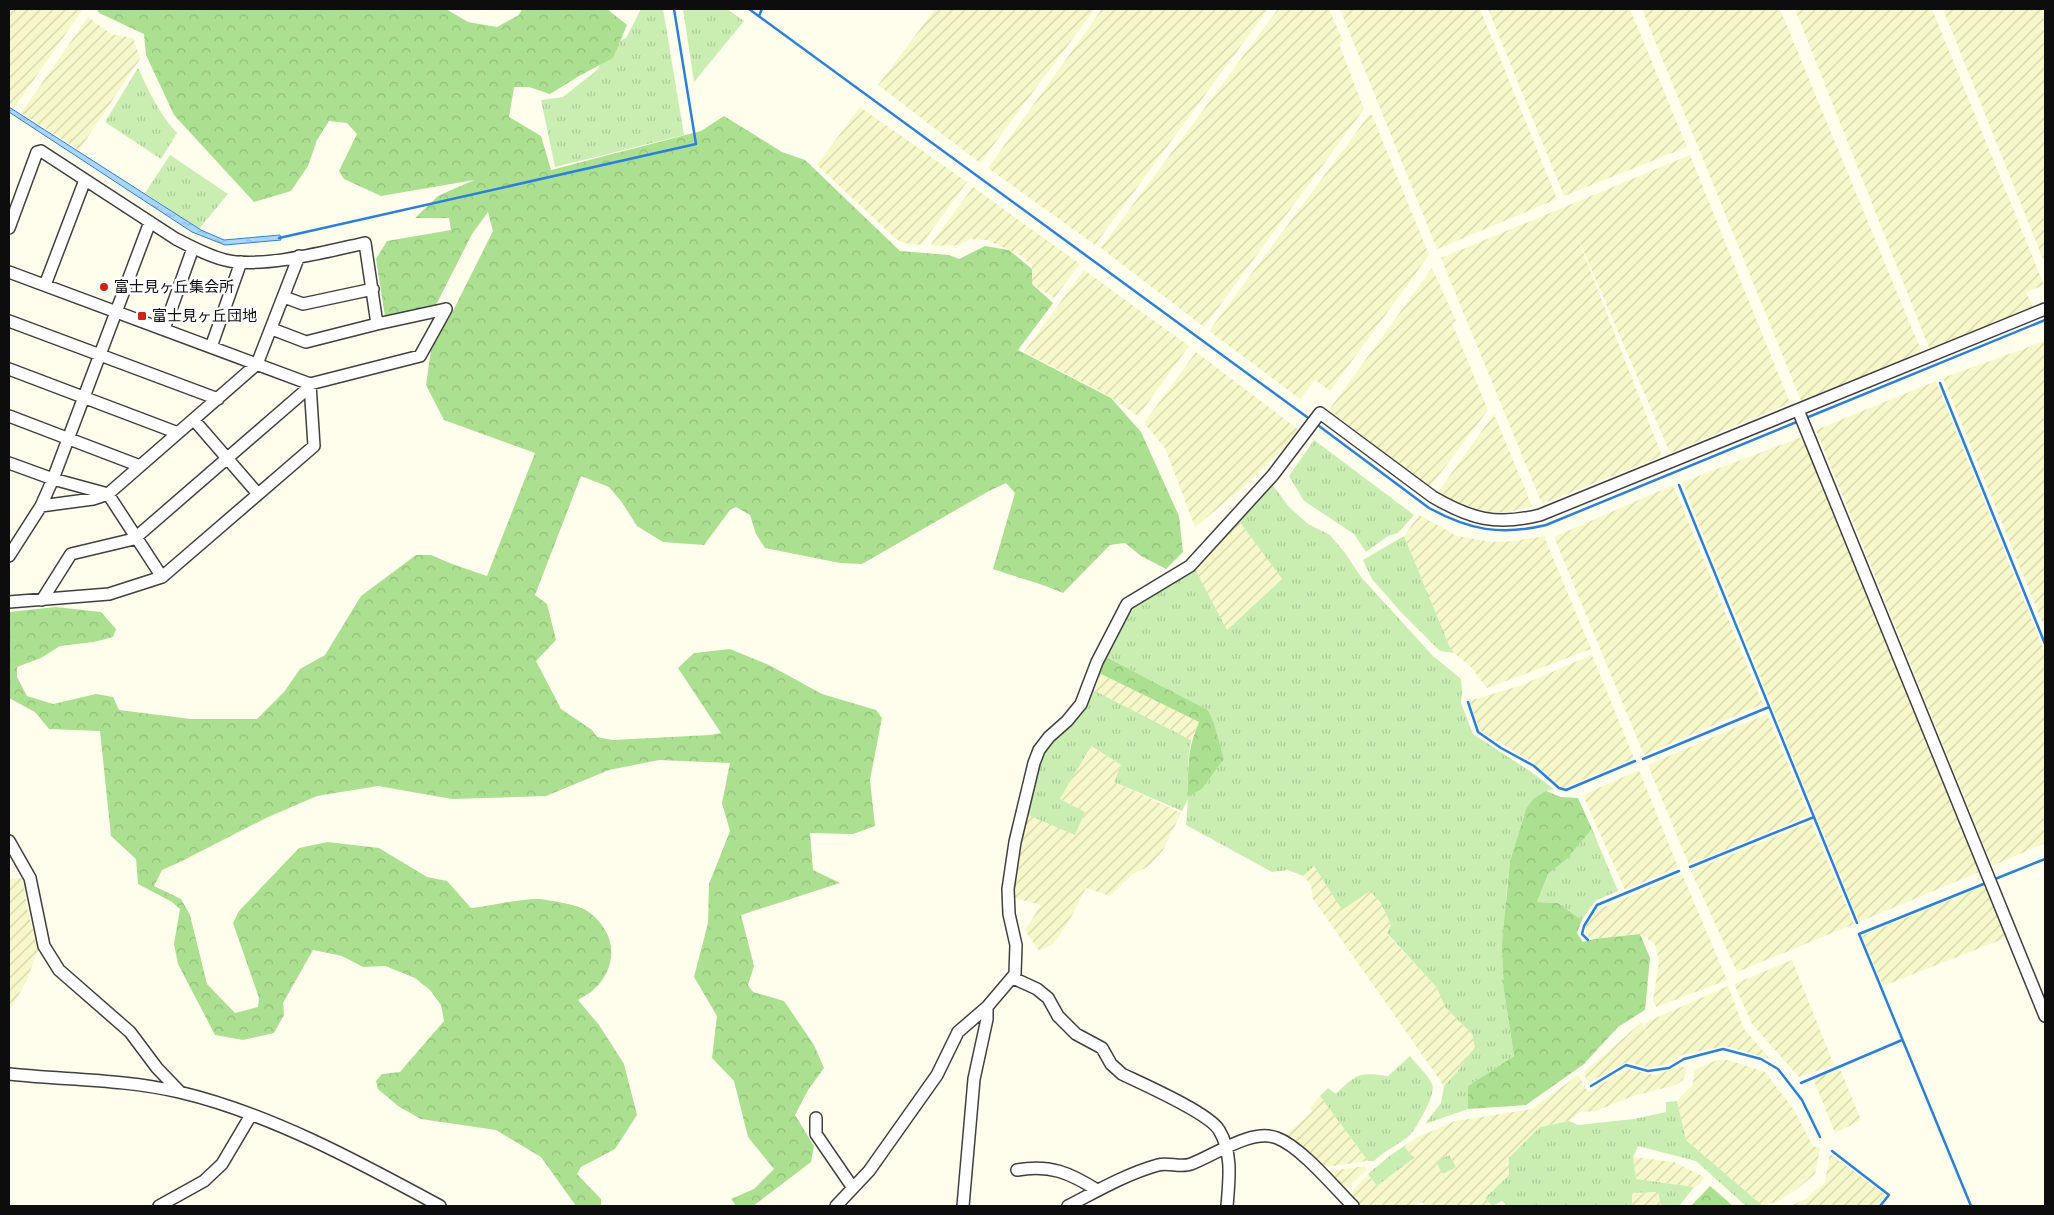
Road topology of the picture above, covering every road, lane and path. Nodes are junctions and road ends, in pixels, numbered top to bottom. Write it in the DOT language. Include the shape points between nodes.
graph roads {
  1 [pos="85,180"];
  2 [pos="150,222"];
  3 [pos="9,228"];
  4 [pos="193,248"];
  5 [pos="299,256"];
  6 [pos="240,262"];
  7 [pos="9,272"];
  8 [pos="45,285"];
  9 [pos="372,289"];
  10 [pos="284,297"];
  11 [pos="2045,310"];
  12 [pos="116,311"];
  13 [pos="9,322"];
  14 [pos="378,324"];
  15 [pos="164,329"];
  16 [pos="272,329"];
  17 [pos="211,347"];
  18 [pos="100,355"];
  19 [pos="257,364"];
  20 [pos="9,369"];
  21 [pos="310,384"];
  22 [pos="84,397"];
  23 [pos="218,399"];
  24 [pos="1800,412"];
  25 [pos="9,416"];
  26 [pos="194,420"];
  27 [pos="178,433"];
  28 [pos="68,438"];
  29 [pos="227,459"];
  30 [pos="9,462"];
  31 [pos="140,466"];
  32 [pos="53,479"];
  33 [pos="108,494"];
  34 [pos="258,494"];
  35 [pos="41,506"];
  36 [pos="137,536"];
  37 [pos="9,556"];
  38 [pos="162,577"];
  39 [pos="42,600"];
  40 [pos="9,602"];
  41 [pos="9,841"];
  42 [pos="1013,978"];
  43 [pos="987,1007"];
  44 [pos="2045,1016"];
  45 [pos="9,1074"];
  46 [pos="180,1092"];
  47 [pos="251,1115"];
  48 [pos="816,1118"];
  49 [pos="1226,1147"];
  50 [pos="1017,1170"];
  51 [pos="853,1188"];
  52 [pos="1097,1190"];
  53 [pos="159,1206"];
  54 [pos="440,1206"];
  55 [pos="836,1206"];
  56 [pos="963,1206"];
  57 [pos="1068,1206"];
  58 [pos="1227,1206"];
  59 [pos="1353,1206"];
  1 -- 2 [label="street"];
  1 -- 3 [label="street" via="41,151 37,152"];
  1 -- 8 [label="street"];
  2 -- 4 [label="street"];
  2 -- 12 [label="street"];
  4 -- 6 [label="street"];
  4 -- 15 [label="street"];
  5 -- 6 [label="street"];
  5 -- 9 [label="street" via="365,243"];
  5 -- 10 [label="street"];
  6 -- 17 [label="street"];
  7 -- 8 [label="street"];
  8 -- 12 [label="street"];
  9 -- 10 [label="street" via="303,304"];
  9 -- 14 [label="street"];
  10 -- 16 [label="street"];
  11 -- 24 [label="street"];
  12 -- 15 [label="street"];
  12 -- 18 [label="street"];
  13 -- 18 [label="street"];
  14 -- 16 [label="street" via="306,342"];
  14 -- 21 [label="street" via="446,309 420,356"];
  15 -- 17 [label="street"];
  16 -- 19 [label="street"];
  17 -- 19 [label="street"];
  18 -- 22 [label="street"];
  18 -- 23 [label="street"];
  19 -- 21 [label="street"];
  19 -- 23 [label="street"];
  20 -- 22 [label="street"];
  21 -- 29 [label="street"];
  21 -- 34 [label="street" via="314,446"];
  22 -- 27 [label="street"];
  22 -- 28 [label="street"];
  23 -- 26 [label="street"];
  24 -- 42 [label="street" via="1540,515 1514,520 1472,516 1450,507 1320,413 1273,475 1190,566 1127,604 1097,662 1081,704 1039,750 1015,842 1008,889 1009,914 1016,945"];
  24 -- 44 [label="street"];
  25 -- 28 [label="street"];
  26 -- 27 [label="street"];
  26 -- 29 [label="street"];
  27 -- 31 [label="street"];
  28 -- 31 [label="street"];
  28 -- 32 [label="street"];
  29 -- 34 [label="street"];
  29 -- 36 [label="street"];
  30 -- 32 [label="street"];
  31 -- 33 [label="street"];
  32 -- 33 [label="street"];
  32 -- 35 [label="street"];
  33 -- 35 [label="street"];
  33 -- 36 [label="street"];
  34 -- 38 [label="street"];
  35 -- 37 [label="street"];
  36 -- 38 [label="street"];
  36 -- 39 [label="street" via="71,554"];
  38 -- 39 [label="street" via="109,594"];
  39 -- 40 [label="street"];
  41 -- 46 [label="street" via="30,878 44,946 59,970 130,1032"];
  42 -- 43 [label="street"];
  42 -- 49 [label="street" via="1048,998 1058,1016 1076,1034 1102,1048 1111,1064 1122,1074 1213,1122"];
  43 -- 51 [label="street" via="958,1032 937,1075 869,1171"];
  43 -- 56 [label="street" via="974,1079"];
  45 -- 46 [label="street" via="141,1085"];
  46 -- 47 [label="street"];
  47 -- 53 [label="street" via="216,1170 204,1181"];
  47 -- 54 [label="street" via="355,1161"];
  48 -- 51 [label="street" via="816,1134"];
  49 -- 52 [label="street" via="1189,1165 1160,1164"];
  49 -- 58 [label="street" via="1230,1172"];
  49 -- 59 [label="street" via="1255,1138 1276,1137 1295,1148"];
  50 -- 52 [label="street" via="1034,1167 1052,1169 1074,1176"];
  51 -- 55 [label="street"];
  52 -- 57 [label="street"];
}
